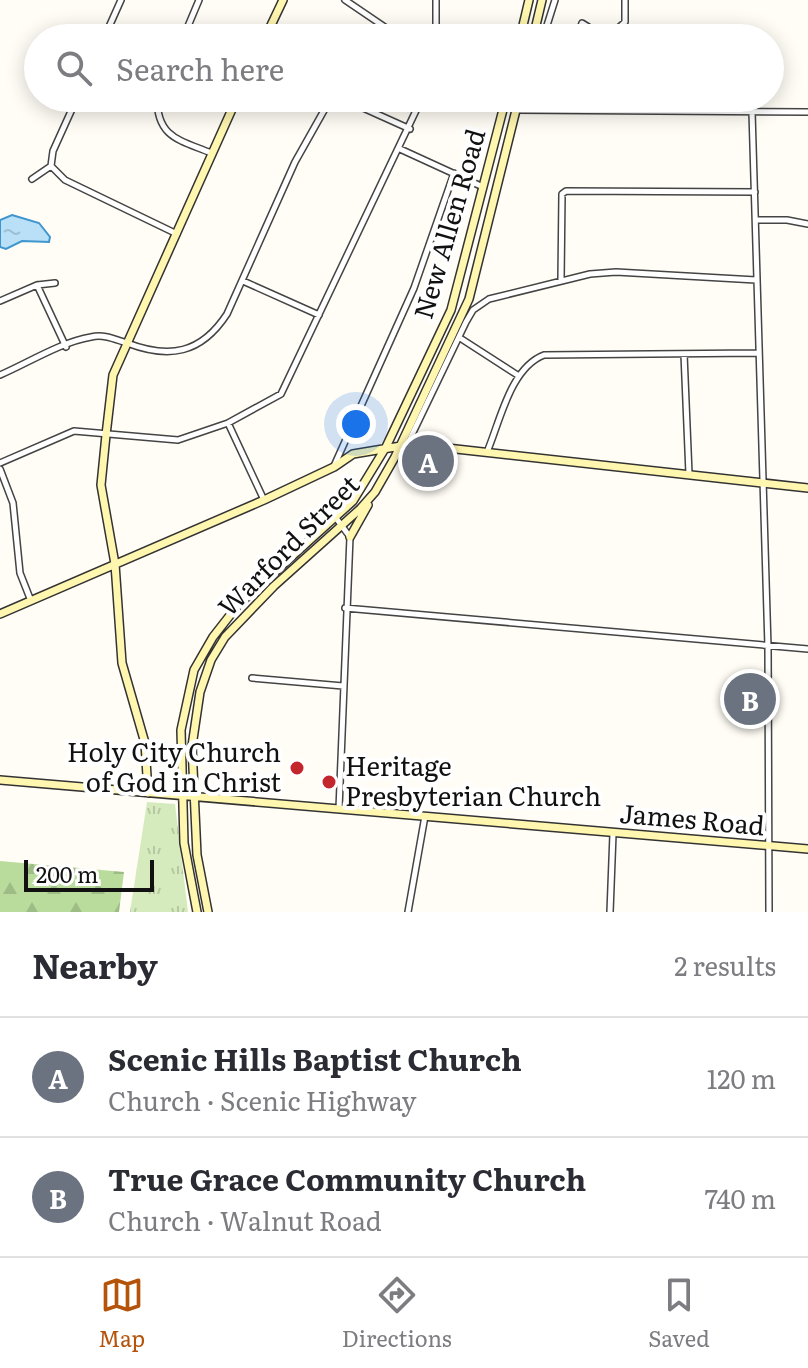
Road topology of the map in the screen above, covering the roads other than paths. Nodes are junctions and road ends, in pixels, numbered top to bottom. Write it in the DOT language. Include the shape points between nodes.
graph roads {
  1 [pos="121,0"];
  2 [pos="199,0"];
  3 [pos="283,0"];
  4 [pos="345,0"];
  5 [pos="436,0"];
  6 [pos="530,0"];
  7 [pos="555,0"];
  8 [pos="625,0"];
  9 [pos="542,3"];
  10 [pos="110,24"];
  11 [pos="189,24"];
  12 [pos="272,24"];
  13 [pos="382,24"];
  14 [pos="436,24"];
  15 [pos="524,24"];
  16 [pos="537,24"];
  17 [pos="547,24"];
  18 [pos="623,24"];
  19 [pos="71,112"];
  20 [pos="158,112"];
  21 [pos="230,112"];
  22 [pos="323,112"];
  23 [pos="372,112"];
  24 [pos="417,112"];
  25 [pos="503,112"];
  26 [pos="516,112"];
  27 [pos="752,112"];
  28 [pos="808,112"];
  29 [pos="410,129"];
  30 [pos="400,149"];
  31 [pos="211,153"];
  32 [pos="51,166"];
  33 [pos="454,173"];
  34 [pos="32,179"];
  35 [pos="484,187"];
  36 [pos="755,192"];
  37 [pos="756,220"];
  38 [pos="808,224"];
  39 [pos="177,234"];
  40 [pos="561,280"];
  41 [pos="756,280"];
  42 [pos="243,281"];
  43 [pos="55,283"];
  44 [pos="37,285"];
  45 [pos="0,301"];
  46 [pos="319,315"];
  47 [pos="460,338"];
  48 [pos="129,344"];
  49 [pos="66,347"];
  50 [pos="758,353"];
  51 [pos="684,354"];
  52 [pos="0,375"];
  53 [pos="519,376"];
  54 [pos="228,423"];
  55 [pos="106,435"];
  56 [pos="403,445"];
  57 [pos="386,447"];
  58 [pos="487,452"];
  59 [pos="0,466"];
  60 [pos="334,467"];
  61 [pos="689,474"];
  62 [pos="762,483"];
  63 [pos="808,488"];
  64 [pos="375,492"];
  65 [pos="264,500"];
  66 [pos="336,518"];
  67 [pos="344,525"];
  68 [pos="350,537"];
  69 [pos="115,564"];
  70 [pos="31,601"];
  71 [pos="345,608"];
  72 [pos="0,614"];
  73 [pos="768,647"];
  74 [pos="808,649"];
  75 [pos="252,678"];
  76 [pos="343,686"];
  77 [pos="0,781"];
  78 [pos="148,793"];
  79 [pos="183,795"];
  80 [pos="193,797"];
  81 [pos="339,810"];
  82 [pos="425,816"];
  83 [pos="613,834"];
  84 [pos="771,847"];
  85 [pos="808,849"];
  86 [pos="197,912"];
  87 [pos="208,912"];
  88 [pos="408,912"];
  89 [pos="610,912"];
  90 [pos="769,912"];
  1 -- 10 [label="street"];
  2 -- 11 [label="street"];
  3 -- 12 [label="main road"];
  4 -- 13 [label="street"];
  5 -- 14 [label="street"];
  6 -- 9 [label="main road"];
  6 -- 15 [label="main road"];
  7 -- 17 [label="street"];
  8 -- 18 [label="street"];
  9 -- 16 [label="main road"];
  19 -- 32 [label="street"];
  20 -- 31 [label="street" via="165,131"];
  21 -- 31 [label="main road"];
  22 -- 42 [label="street"];
  23 -- 29 [label="street"];
  24 -- 29 [label="street"];
  25 -- 35 [label="main road, New Allen Road"];
  26 -- 56 [label="main road, New Allen Road" via="469,299"];
  27 -- 28 [label="street"];
  27 -- 36 [label="street"];
  29 -- 30 [label="street"];
  30 -- 33 [label="street"];
  30 -- 46 [label="street"];
  31 -- 39 [label="main road"];
  32 -- 34 [label="street"];
  32 -- 39 [label="street" via="65,180"];
  33 -- 35 [label="street"];
  33 -- 60 [label="street" via="414,288"];
  35 -- 57 [label="main road, New Allen Road" via="451,310"];
  36 -- 37 [label="street"];
  36 -- 40 [label="street" via="566,191"];
  37 -- 38 [label="street"];
  37 -- 41 [label="street"];
  39 -- 48 [label="main road"];
  40 -- 41 [label="street" via="616,272"];
  40 -- 47 [label="street" via="489,299 473,310"];
  41 -- 50 [label="street"];
  42 -- 46 [label="street"];
  42 -- 48 [label="street" via="216,330 199,345 179,353 155,353"];
  43 -- 44 [label="street"];
  44 -- 45 [label="street"];
  44 -- 49 [label="street"];
  46 -- 54 [label="street" via="281,394"];
  47 -- 53 [label="street"];
  47 -- 56 [label="street"];
  48 -- 49 [label="street" via="108,336"];
  48 -- 55 [label="main road" via="113,375"];
  49 -- 52 [label="street"];
  50 -- 51 [label="street"];
  50 -- 62 [label="street"];
  51 -- 53 [label="street" via="544,355"];
  51 -- 61 [label="street"];
  53 -- 58 [label="street"];
  54 -- 55 [label="street" via="178,440"];
  54 -- 65 [label="street"];
  55 -- 59 [label="street" via="74,431"];
  55 -- 69 [label="main road" via="101,485"];
  56 -- 57 [label="main road"];
  56 -- 58 [label="main road"];
  56 -- 64 [label="main road, Warford Street"];
  57 -- 60 [label="main road" via="353,454"];
  57 -- 66 [label="main road, Warford Street" via="353,501"];
  58 -- 61 [label="main road"];
  59 -- 70 [label="street" via="13,503 20,573"];
  60 -- 65 [label="main road"];
  61 -- 62 [label="main road"];
  62 -- 63 [label="main road"];
  62 -- 73 [label="street"];
  64 -- 67 [label="main road, Warford Street"];
  64 -- 68 [label="main road"];
  65 -- 69 [label="main road"];
  66 -- 67 [label="street"];
  66 -- 79 [label="main road, Warford Street" via="238,605 194,670 181,730"];
  67 -- 68 [label="street"];
  67 -- 80 [label="main road, Warford Street" via="274,586 225,637 211,660 193,723"];
  68 -- 71 [label="street"];
  69 -- 70 [label="main road"];
  69 -- 78 [label="main road" via="122,663 145,743"];
  70 -- 72 [label="main road"];
  71 -- 73 [label="street"];
  71 -- 76 [label="street"];
  73 -- 74 [label="street"];
  73 -- 84 [label="street"];
  75 -- 76 [label="street"];
  76 -- 81 [label="street"];
  77 -- 78 [label="main road, James Road"];
  78 -- 79 [label="main road, James Road"];
  79 -- 80 [label="main road, James Road"];
  79 -- 86 [label="main road, Warford Street" via="184,843"];
  80 -- 81 [label="main road, James Road"];
  80 -- 87 [label="main road, Warford Street" via="200,884"];
  81 -- 82 [label="main road, James Road"];
  82 -- 83 [label="main road, James Road"];
  82 -- 88 [label="street"];
  83 -- 84 [label="main road, James Road"];
  83 -- 89 [label="street"];
  84 -- 85 [label="main road, James Road"];
  84 -- 90 [label="street"];
}
